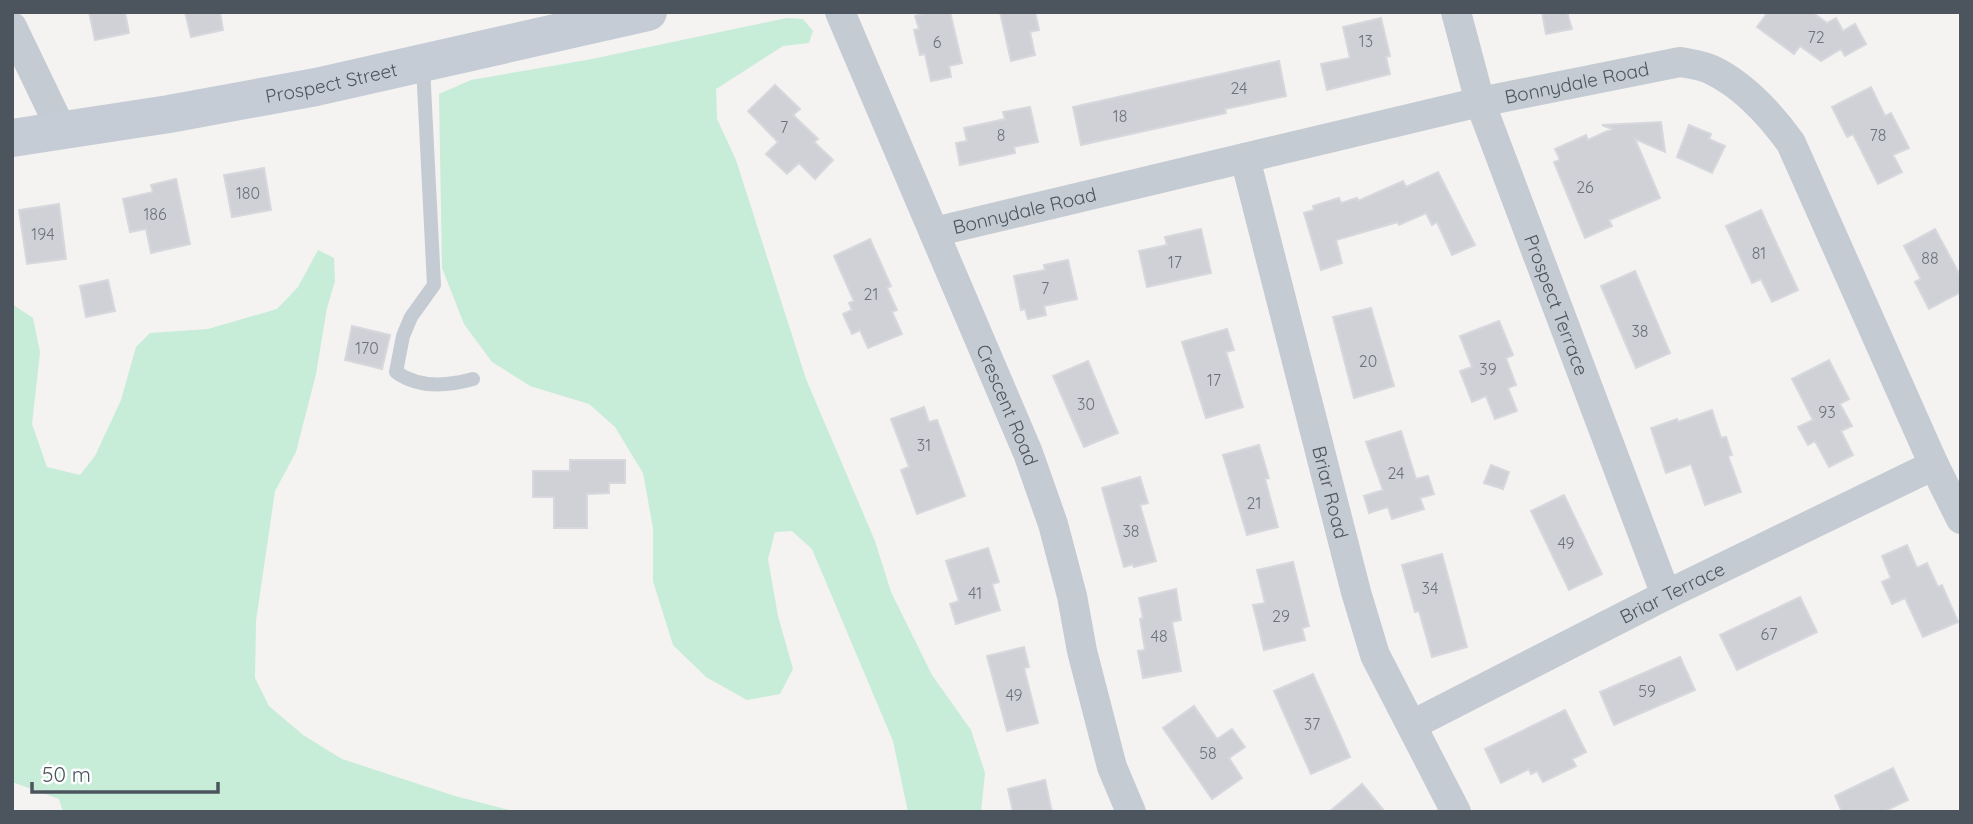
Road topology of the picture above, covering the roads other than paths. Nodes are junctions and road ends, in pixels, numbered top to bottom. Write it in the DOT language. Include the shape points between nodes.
graph roads {
  1 [pos="648,12"];
  2 [pos="840,12"];
  3 [pos="1456,12"];
  4 [pos="12,27"];
  5 [pos="423,64"];
  6 [pos="1480,102"];
  7 [pos="62,131"];
  8 [pos="12,138"];
  9 [pos="1245,158"];
  10 [pos="934,232"];
  11 [pos="473,379"];
  12 [pos="1934,465"];
  13 [pos="1961,519"];
  14 [pos="1666,595"];
  15 [pos="1412,725"];
  16 [pos="1131,812"];
  17 [pos="1457,812"];
  1 -- 5 [label="main road, Prospect Street"];
  2 -- 10 [label="street, Crescent Road"];
  3 -- 6 [label="street, Prospect Terrace"];
  4 -- 7 [label="street"];
  5 -- 7 [label="main road, Prospect Street" via="303,90"];
  5 -- 11 [label="lane" via="434,285 411,317 396,372 436,384"];
  6 -- 9 [label="street, Bonnydale Road"];
  6 -- 12 [label="street, Bonnydale Road" via="1680,62 1710,69 1742,89 1772,117 1791,144"];
  6 -- 14 [label="street, Prospect Terrace"];
  7 -- 8 [label="main road, Prospect Street"];
  9 -- 10 [label="street, Bonnydale Road"];
  9 -- 15 [label="street, Briar Road" via="1360,605 1375,655"];
  10 -- 16 [label="street, Crescent Road" via="1049,513 1112,767"];
  12 -- 13 [label="street, Bonnydale Road"];
  12 -- 14 [label="street, Briar Terrace"];
  14 -- 15 [label="street, Briar Terrace"];
  15 -- 17 [label="street, Briar Road"];
}
